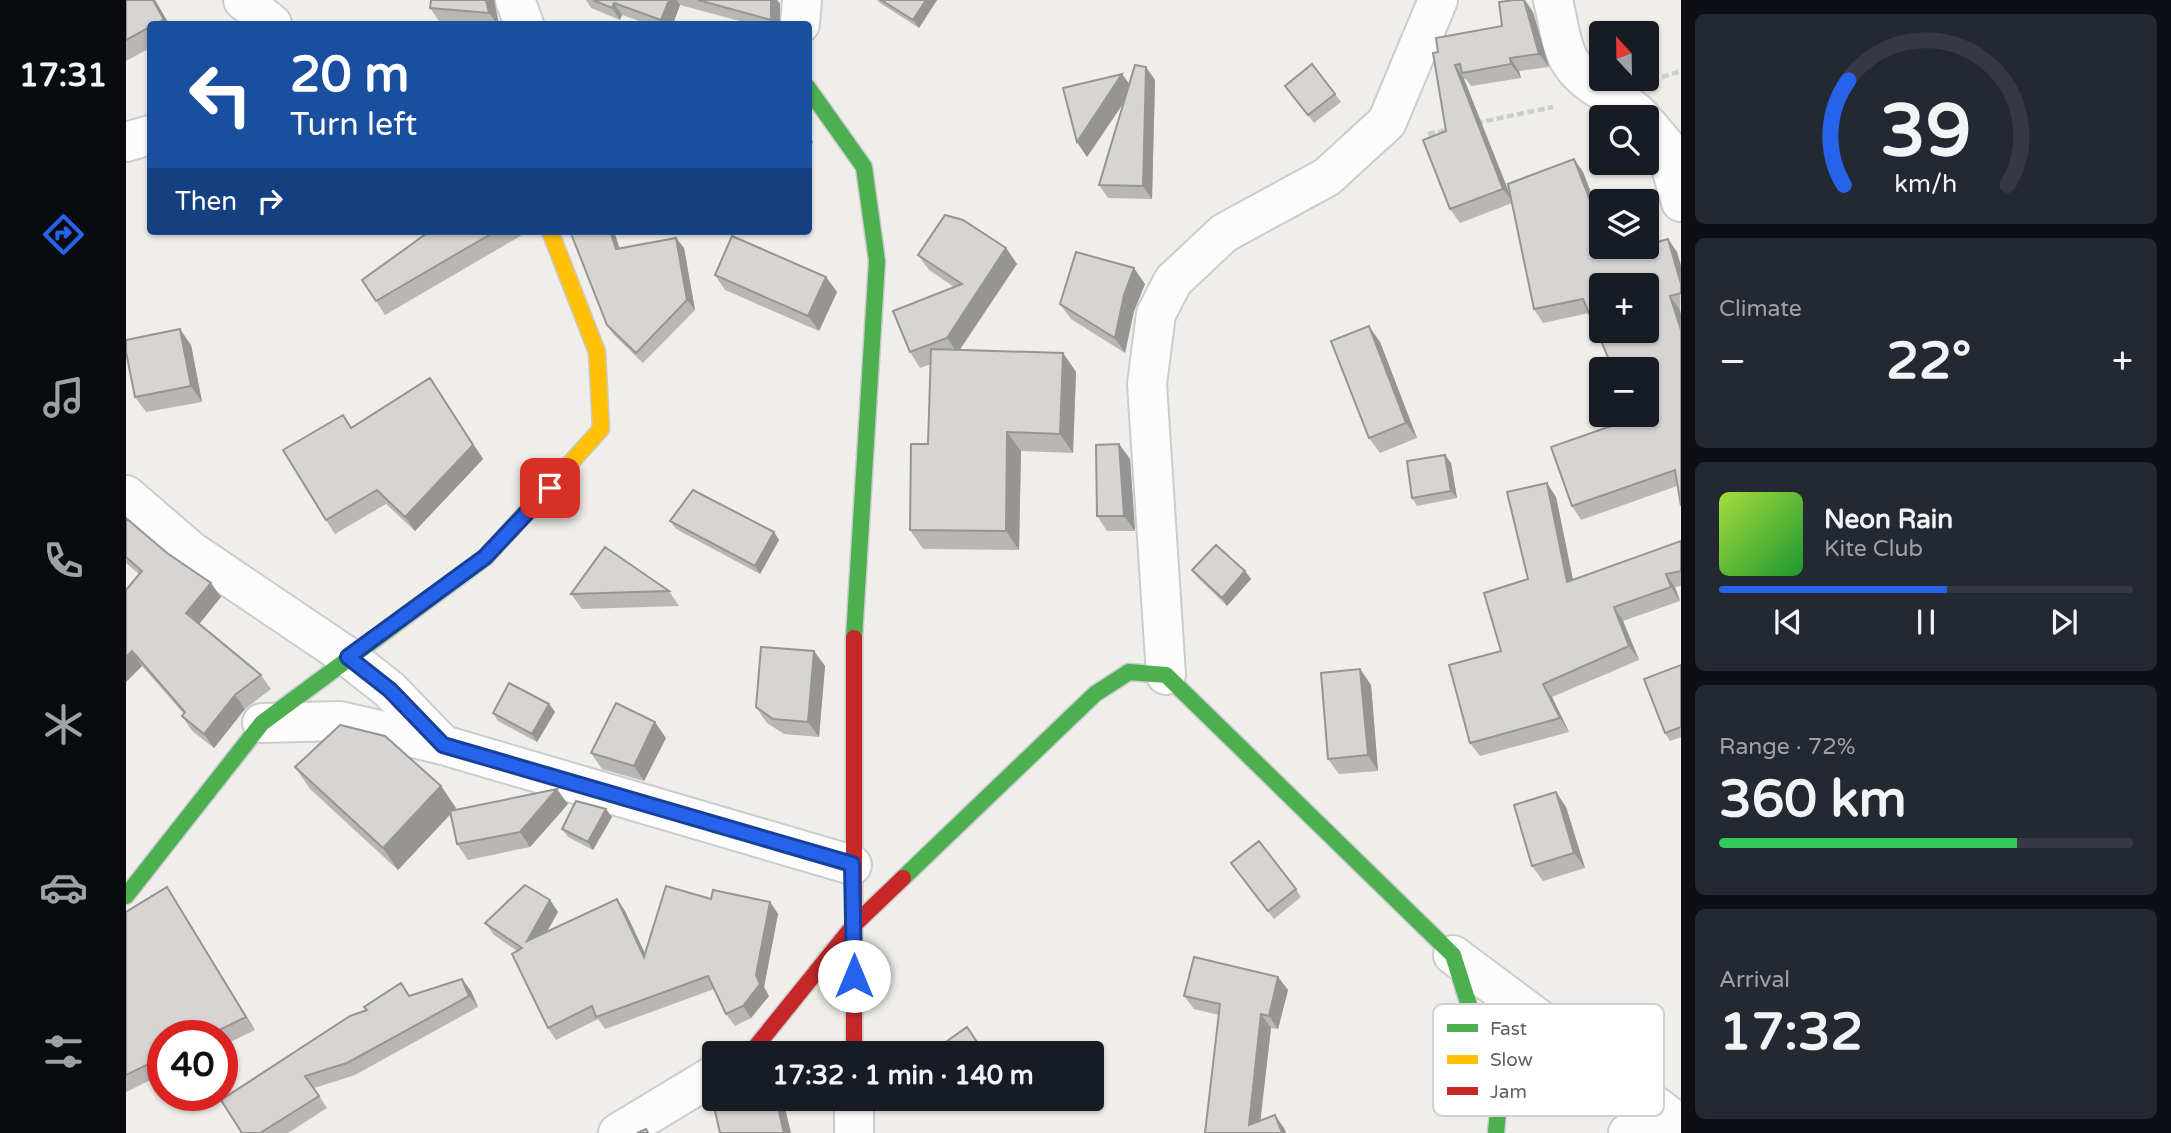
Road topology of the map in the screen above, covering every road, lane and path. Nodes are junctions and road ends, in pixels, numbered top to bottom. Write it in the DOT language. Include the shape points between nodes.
graph roads {
  1 [pos="243,0"];
  2 [pos="515,0"];
  3 [pos="802,0"];
  4 [pos="1438,0"];
  5 [pos="1553,0"];
  6 [pos="268,21"];
  7 [pos="523,21"];
  8 [pos="800,21"];
  9 [pos="1681,71"];
  10 [pos="812,94"];
  11 [pos="1623,105"];
  12 [pos="1629,105"];
  13 [pos="1589,111"];
  14 [pos="1472,124"];
  15 [pos="1460,127"];
  16 [pos="1423,135"];
  17 [pos="147,136"];
  18 [pos="1659,138"];
  19 [pos="126,142"];
  20 [pos="1681,202"];
  21 [pos="552,235"];
  22 [pos="126,495"];
  23 [pos="348,657"];
  24 [pos="1166,676"];
  25 [pos="262,723"];
  26 [pos="443,745"];
  27 [pos="852,864"];
  28 [pos="126,896"];
  29 [pos="853,925"];
  30 [pos="1453,955"];
  31 [pos="1469,1004"];
  32 [pos="1518,1004"];
  33 [pos="760,1041"];
  34 [pos="854,1041"];
  35 [pos="702,1082"];
  36 [pos="854,1111"];
  37 [pos="1664,1113"];
  38 [pos="1681,1126"];
  39 [pos="618,1133"];
  40 [pos="854,1133"];
  41 [pos="1628,1133"];
  1 -- 6 [label="street"];
  2 -- 7 [label="street"];
  3 -- 8 [label="street"];
  4 -- 24 [label="street" via="1387,122 1327,177 1224,233 1173,281 1156,314 1147,384"];
  5 -- 11 [label="street" via="1566,59 1582,79"];
  9 -- 12 [label="path"];
  10 -- 27 [label="street" via="864,167 877,261 854,645"];
  13 -- 14 [label="path"];
  15 -- 16 [label="path"];
  17 -- 19 [label="street"];
  18 -- 20 [label="street"];
  21 -- 23 [label="street" via="597,352 601,429 485,557"];
  22 -- 23 [label="street" via="191,551"];
  23 -- 25 [label="street"];
  23 -- 26 [label="street" via="390,690"];
  24 -- 29 [label="street" via="1129,673 1095,694"];
  24 -- 30 [label="street"];
  25 -- 26 [label="street" via="340,721"];
  25 -- 28 [label="street"];
  26 -- 27 [label="street"];
  27 -- 29 [label="street"];
  29 -- 33 [label="street"];
  29 -- 34 [label="street"];
  30 -- 31 [label="street"];
  30 -- 32 [label="street"];
  35 -- 39 [label="street"];
  36 -- 40 [label="street"];
  37 -- 38 [label="street"];
  38 -- 41 [label="street"];
}
